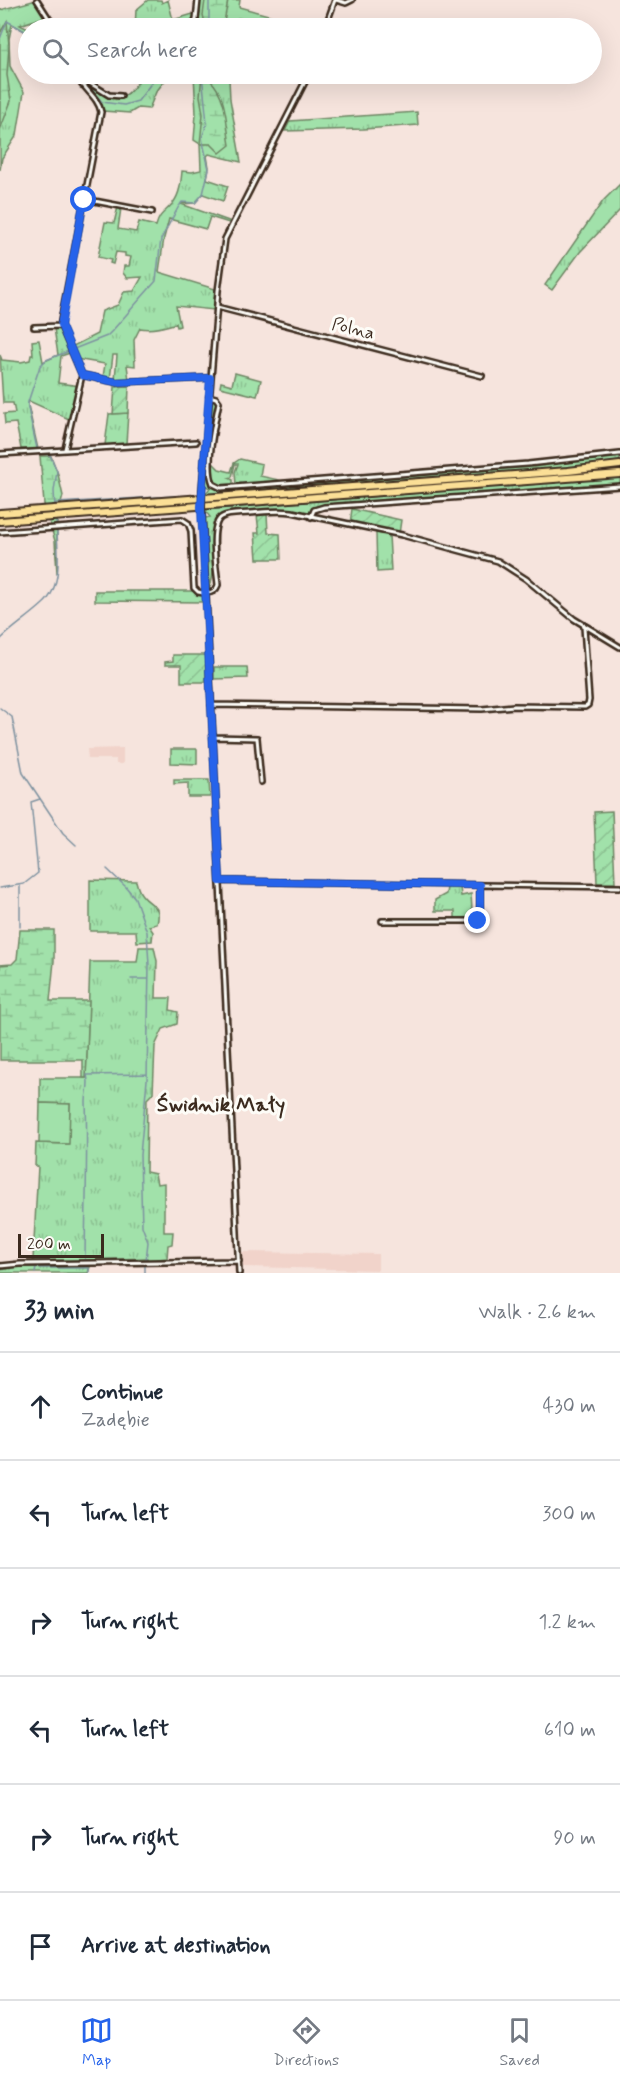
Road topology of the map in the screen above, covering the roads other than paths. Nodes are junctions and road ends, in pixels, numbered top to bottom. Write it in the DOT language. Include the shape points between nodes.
graph roads {
  1 [pos="37,0"];
  2 [pos="198,0"];
  3 [pos="335,0"];
  4 [pos="352,0"];
  5 [pos="49,18"];
  6 [pos="196,18"];
  7 [pos="329,18"];
  8 [pos="84,84"];
  9 [pos="304,84"];
  10 [pos="121,96"];
  11 [pos="84,200"];
  12 [pos="152,212"];
  13 [pos="217,307"];
  14 [pos="61,326"];
  15 [pos="34,327"];
  16 [pos="82,375"];
  17 [pos="482,376"];
  18 [pos="210,378"];
  19 [pos="209,396"];
  20 [pos="196,442"];
  21 [pos="65,449"];
  22 [pos="0,454"];
  23 [pos="620,454"];
  24 [pos="620,465"];
  25 [pos="620,474"];
  26 [pos="620,486"];
  27 [pos="0,513"];
  28 [pos="311,517"];
  29 [pos="0,521"];
  30 [pos="0,532"];
  31 [pos="206,593"];
  32 [pos="584,627"];
  33 [pos="620,647"];
  34 [pos="211,705"];
  35 [pos="213,737"];
  36 [pos="261,782"];
  37 [pos="220,881"];
  38 [pos="480,885"];
  39 [pos="620,887"];
  40 [pos="382,921"];
  41 [pos="239,1261"];
  42 [pos="0,1266"];
  43 [pos="240,1273"];
  1 -- 5 [label="street"];
  2 -- 6 [label="street"];
  3 -- 4 [label="street"];
  3 -- 7 [label="street"];
  8 -- 10 [label="street"];
  8 -- 11 [label="street" via="101,112"];
  9 -- 13 [label="street" via="226,234"];
  11 -- 12 [label="street"];
  11 -- 14 [label="street"];
  13 -- 17 [label="street, Polna"];
  13 -- 18 [label="street"];
  14 -- 15 [label="street"];
  14 -- 16 [label="street"];
  16 -- 18 [label="street" via="116,382"];
  16 -- 21 [label="street"];
  18 -- 19 [label="street"];
  19 -- 23 [label="street" via="219,402 213,425 211,475 213,483 221,488"];
  19 -- 31 [label="street, bridge" via="202,490"];
  20 -- 21 [label="street"];
  21 -- 22 [label="street"];
  24 -- 27 [label="highway"];
  25 -- 29 [label="highway"];
  26 -- 28 [label="street" via="324,507 314,510"];
  28 -- 31 [label="street" via="279,511 220,518 215,529 218,585"];
  28 -- 32 [label="street" via="402,535 498,561"];
  30 -- 31 [label="street" via="182,519 191,531 194,588"];
  31 -- 34 [label="street"];
  32 -- 33 [label="street"];
  32 -- 34 [label="street" via="589,700 585,707"];
  34 -- 35 [label="street"];
  35 -- 36 [label="street" via="257,738"];
  35 -- 37 [label="street"];
  37 -- 38 [label="street"];
  37 -- 41 [label="street"];
  38 -- 39 [label="street"];
  38 -- 40 [label="street" via="478,921"];
  41 -- 42 [label="street"];
  41 -- 43 [label="street"];
}
